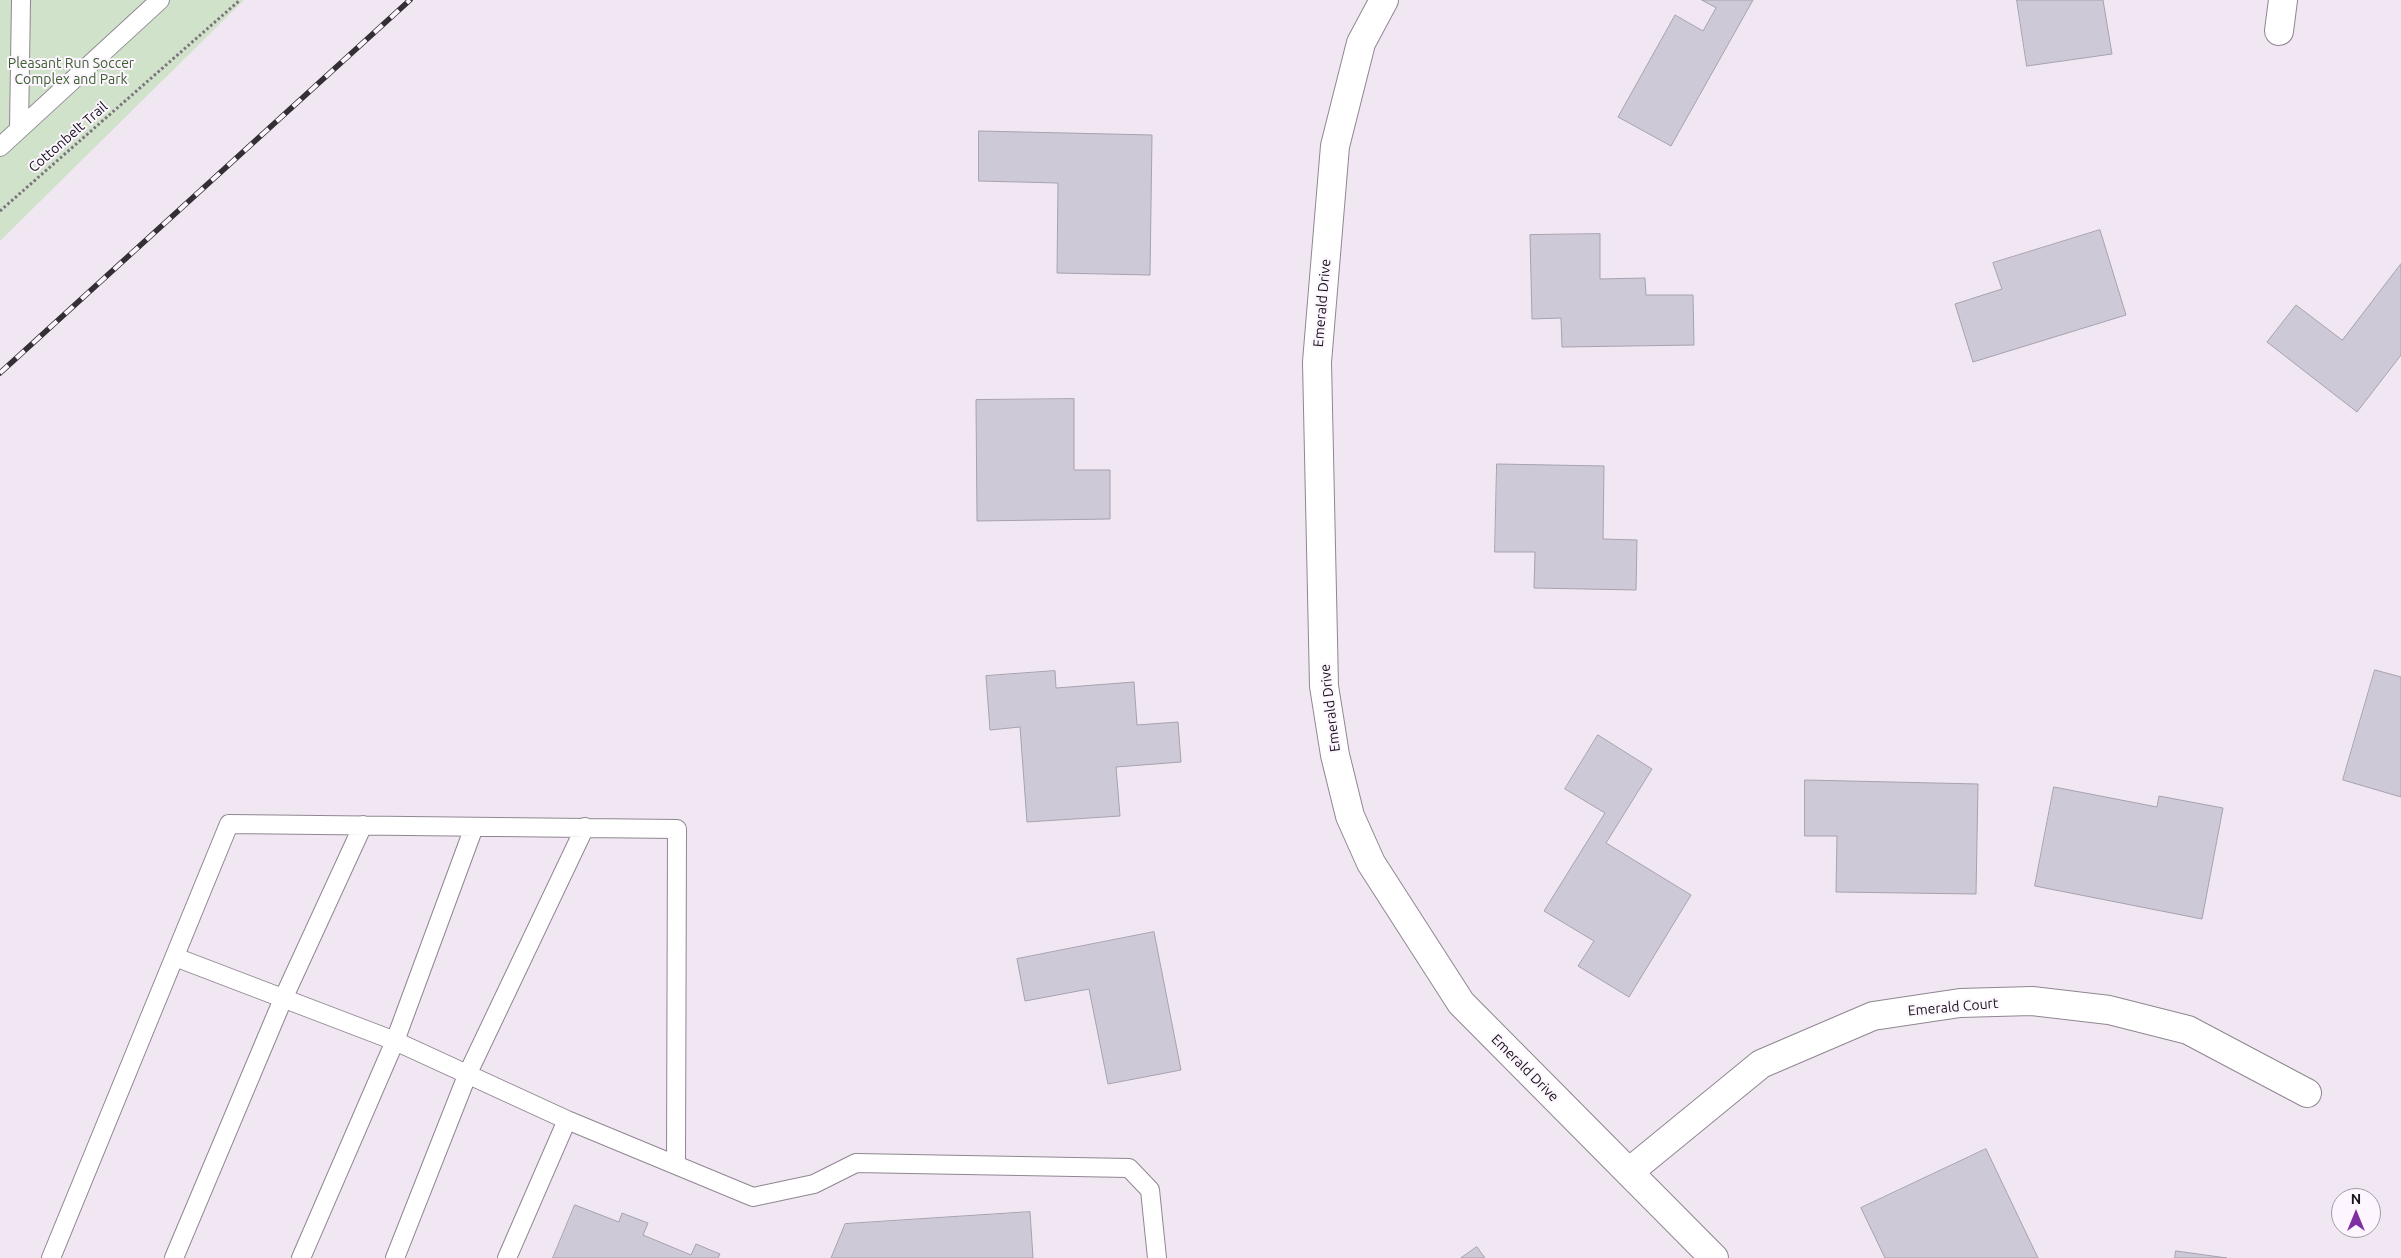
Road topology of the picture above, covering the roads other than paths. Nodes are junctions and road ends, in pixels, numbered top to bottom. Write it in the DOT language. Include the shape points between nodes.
graph roads {
  1 [pos="21,0"];
  2 [pos="160,0"];
  3 [pos="1384,0"];
  4 [pos="2283,0"];
  5 [pos="2279,31"];
  6 [pos="19,129"];
  7 [pos="0,147"];
  8 [pos="363,825"];
  9 [pos="474,827"];
  10 [pos="584,827"];
  11 [pos="175,957"];
  12 [pos="283,999"];
  13 [pos="395,1041"];
  14 [pos="468,1073"];
  15 [pos="2307,1093"];
  16 [pos="567,1120"];
  17 [pos="676,1165"];
  18 [pos="1629,1172"];
  19 [pos="51,1258"];
  20 [pos="174,1258"];
  21 [pos="300,1258"];
  22 [pos="395,1258"];
  23 [pos="507,1258"];
  24 [pos="1157,1258"];
  25 [pos="1714,1258"];
  1 -- 6 [label="lane"];
  2 -- 6 [label="lane"];
  3 -- 18 [label="street, Emerald Drive" via="1361,43 1335,146 1318,362 1324,686 1335,755 1350,816 1371,863 1461,1003"];
  4 -- 5 [label="street"];
  6 -- 7 [label="lane"];
  8 -- 9 [label="lane"];
  8 -- 11 [label="lane" via="230,824"];
  8 -- 12 [label="lane"];
  9 -- 10 [label="lane"];
  9 -- 13 [label="lane"];
  10 -- 14 [label="lane"];
  10 -- 17 [label="lane" via="677,829"];
  11 -- 12 [label="lane"];
  11 -- 19 [label="lane"];
  12 -- 13 [label="lane"];
  12 -- 20 [label="lane"];
  13 -- 14 [label="lane"];
  13 -- 21 [label="lane"];
  14 -- 16 [label="lane"];
  14 -- 22 [label="lane"];
  15 -- 18 [label="street, Emerald Court" via="2188,1030 2109,1010 2032,1002 1960,1003 1872,1016 1761,1064"];
  16 -- 17 [label="lane"];
  16 -- 23 [label="lane"];
  17 -- 24 [label="lane" via="753,1197 814,1184 856,1163 1129,1168 1150,1190"];
  18 -- 25 [label="street, Emerald Drive"];
}
